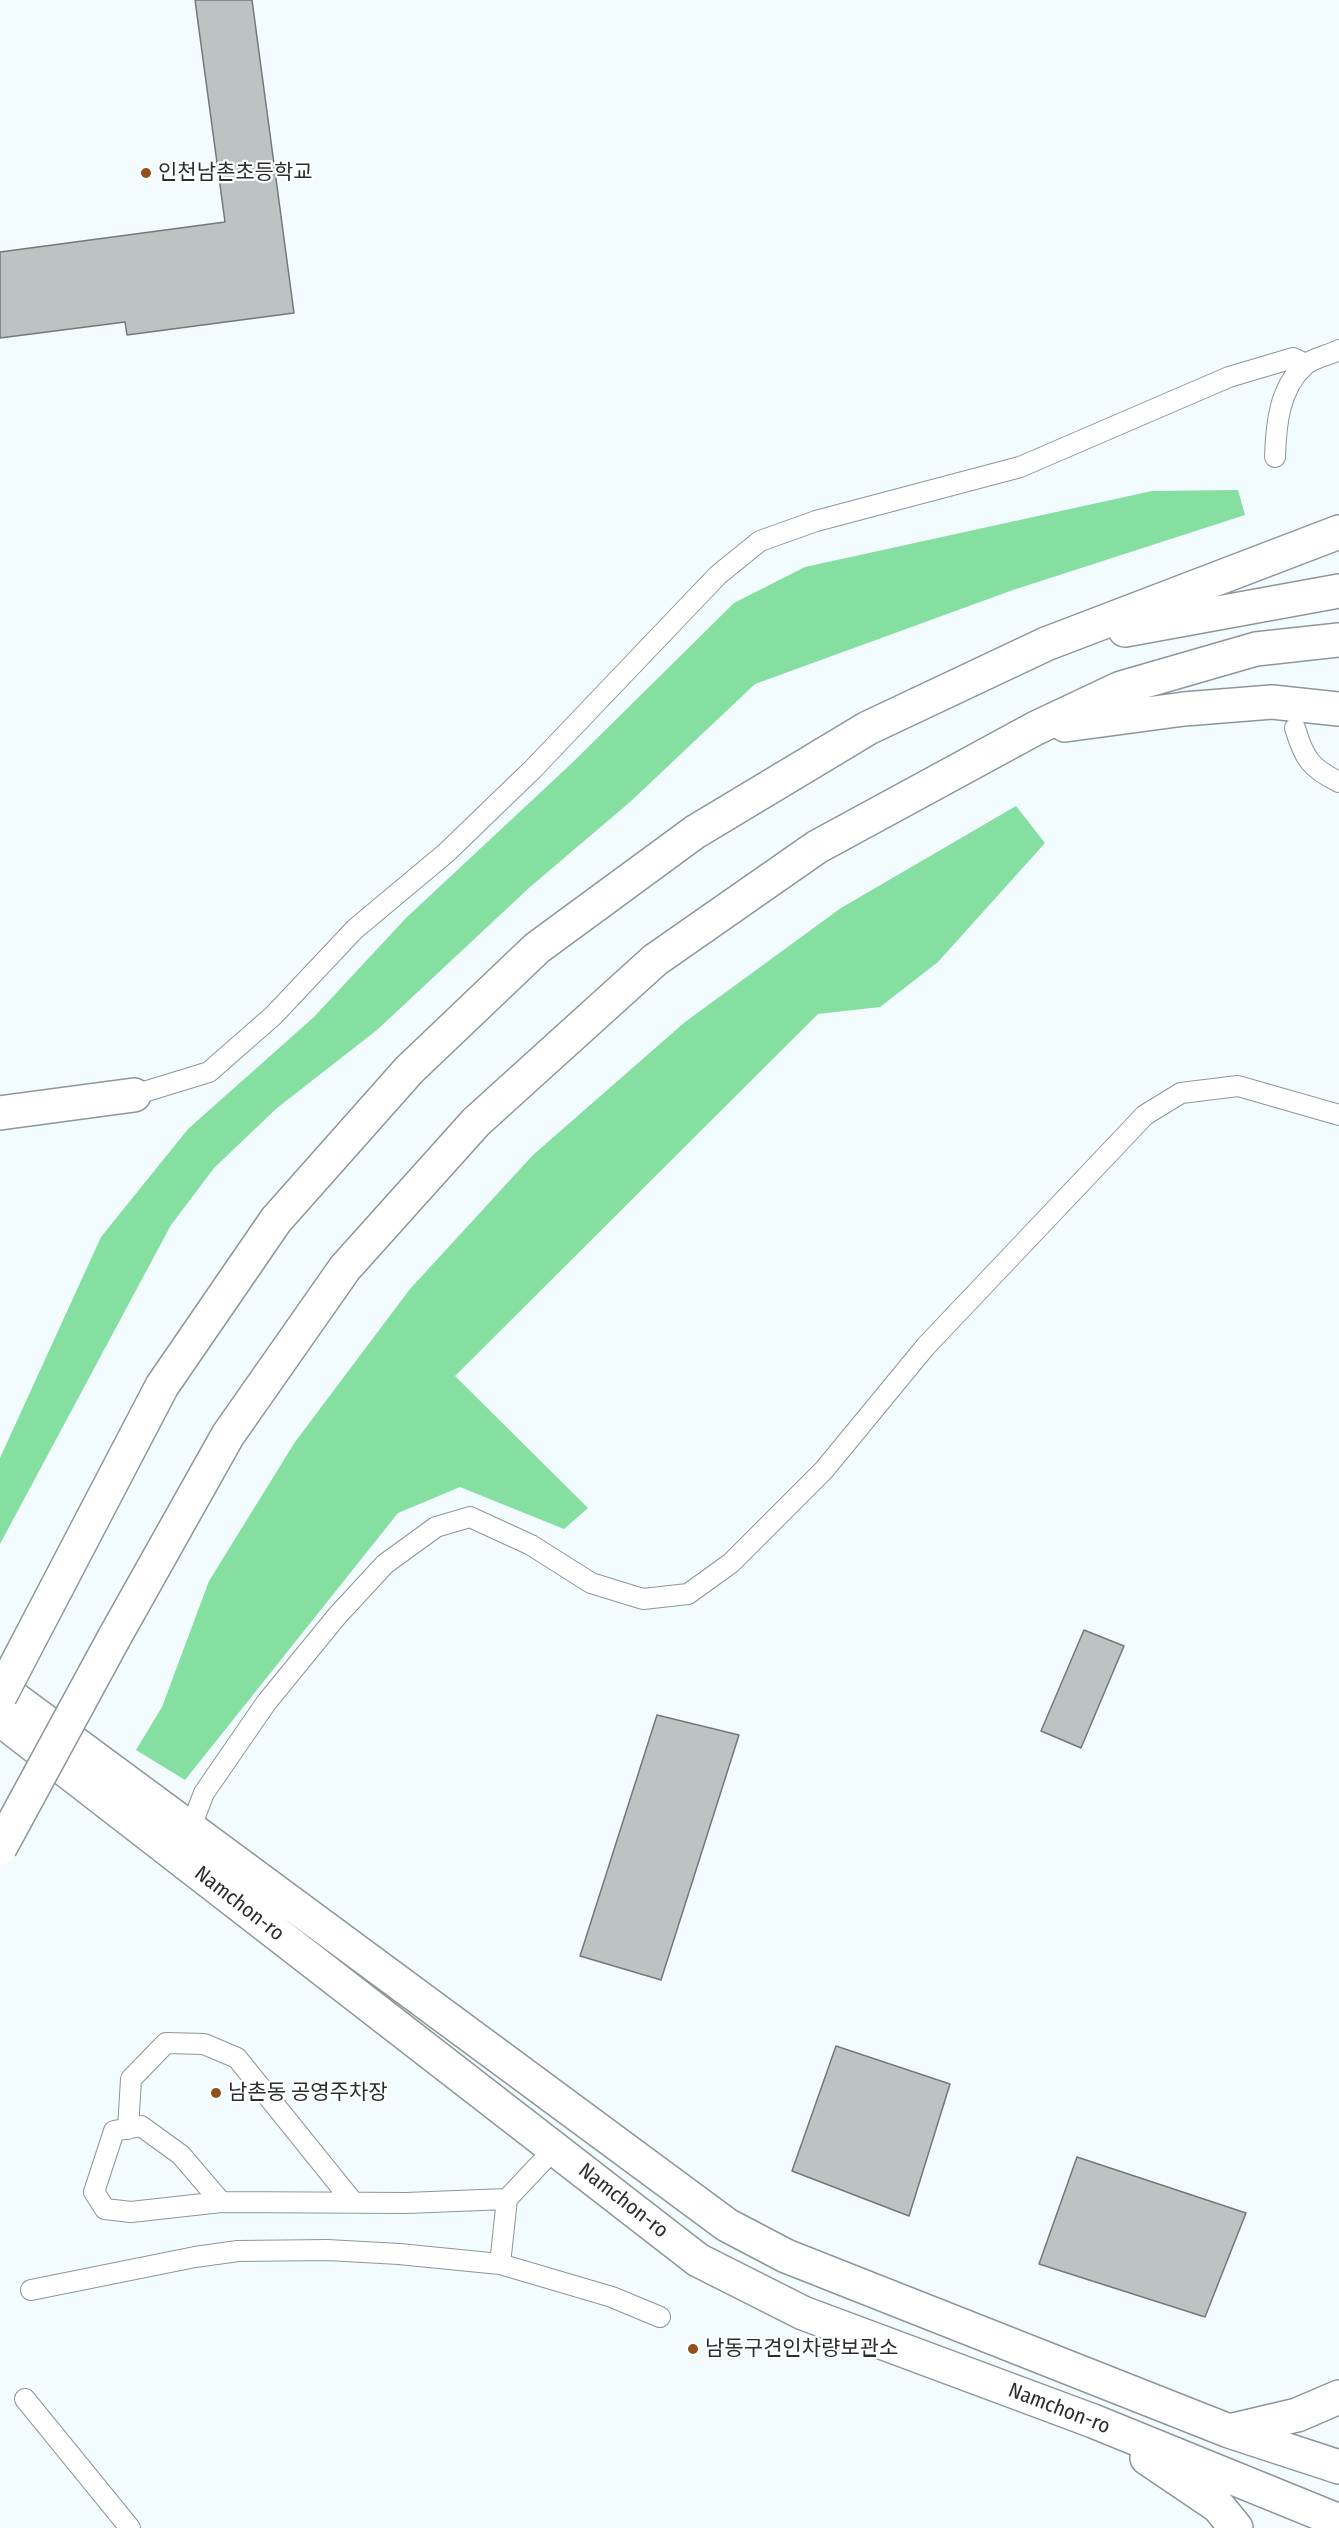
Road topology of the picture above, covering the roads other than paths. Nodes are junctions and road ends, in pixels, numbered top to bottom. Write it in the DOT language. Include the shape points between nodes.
graph roads {
  1 [pos="1339,350"];
  2 [pos="1306,364"];
  3 [pos="1275,457"];
  4 [pos="1339,532"];
  5 [pos="1339,591"];
  6 [pos="1339,640"];
  7 [pos="1046,644"];
  8 [pos="1339,709"];
  9 [pos="1036,728"];
  10 [pos="1295,728"];
  11 [pos="1339,782"];
  12 [pos="134,1095"];
  13 [pos="0,1113"];
  14 [pos="1339,1115"];
  15 [pos="0,1688"];
  16 [pos="0,1696"];
  17 [pos="0,1719"];
  18 [pos="190,1829"];
  19 [pos="0,1848"];
  20 [pos="128,2129"];
  21 [pos="555,2148"];
  22 [pos="507,2199"];
  23 [pos="221,2202"];
  24 [pos="353,2202"];
  25 [pos="500,2265"];
  26 [pos="32,2290"];
  27 [pos="660,2317"];
  28 [pos="1339,2397"];
  29 [pos="25,2399"];
  30 [pos="1093,2421"];
  31 [pos="1229,2431"];
  32 [pos="1339,2467"];
  33 [pos="1339,2521"];
  34 [pos="130,2528"];
  35 [pos="1236,2528"];
  1 -- 2 [label="lane"];
  2 -- 3 [label="lane" via="1292,380 1281,404"];
  2 -- 12 [label="lane" via="1293,358 1229,377 1020,467 816,521 760,541 718,576 533,769 446,853 355,929 266,1022 209,1072"];
  4 -- 7 [label="main road"];
  5 -- 7 [label="main road"];
  6 -- 9 [label="main road" via="1256,649 1121,688"];
  7 -- 16 [label="main road, bridge" via="868,728 695,832 537,948 409,1070 276,1220 162,1386"];
  8 -- 9 [label="main road" via="1272,702"];
  9 -- 19 [label="main road, bridge" via="817,847 655,960 476,1122 339,1277 228,1435"];
  10 -- 11 [label="lane" via="1311,765"];
  12 -- 13 [label="main road"];
  14 -- 18 [label="lane" via="1238,1086 1181,1093 1145,1115 926,1346 824,1470 731,1563 688,1594 643,1599 591,1583 531,1545 470,1517 436,1527 385,1564 266,1703 204,1792"];
  15 -- 18 [label="main road, Namchon-ro"];
  17 -- 21 [label="main road, Namchon-ro"];
  18 -- 31 [label="main road, Namchon-ro" via="727,2225 786,2256"];
  20 -- 23 [label="lane" via="141,2126 181,2156"];
  20 -- 23 [label="lane" via="114,2131 94,2192 105,2209 131,2212"];
  20 -- 24 [label="lane" via="131,2079 166,2043 204,2044 237,2058"];
  21 -- 22 [label="lane"];
  21 -- 30 [label="main road, Namchon-ro" via="698,2260 803,2313"];
  22 -- 24 [label="lane"];
  22 -- 25 [label="lane"];
  23 -- 24 [label="lane"];
  25 -- 26 [label="lane" via="327,2250 238,2252"];
  25 -- 27 [label="lane" via="612,2297"];
  28 -- 31 [label="main road" via="1297,2415"];
  29 -- 34 [label="lane"];
  30 -- 33 [label="main road, Namchon-ro"];
  30 -- 35 [label="main road" via="1218,2506"];
  31 -- 32 [label="main road, Namchon-ro"];
}
